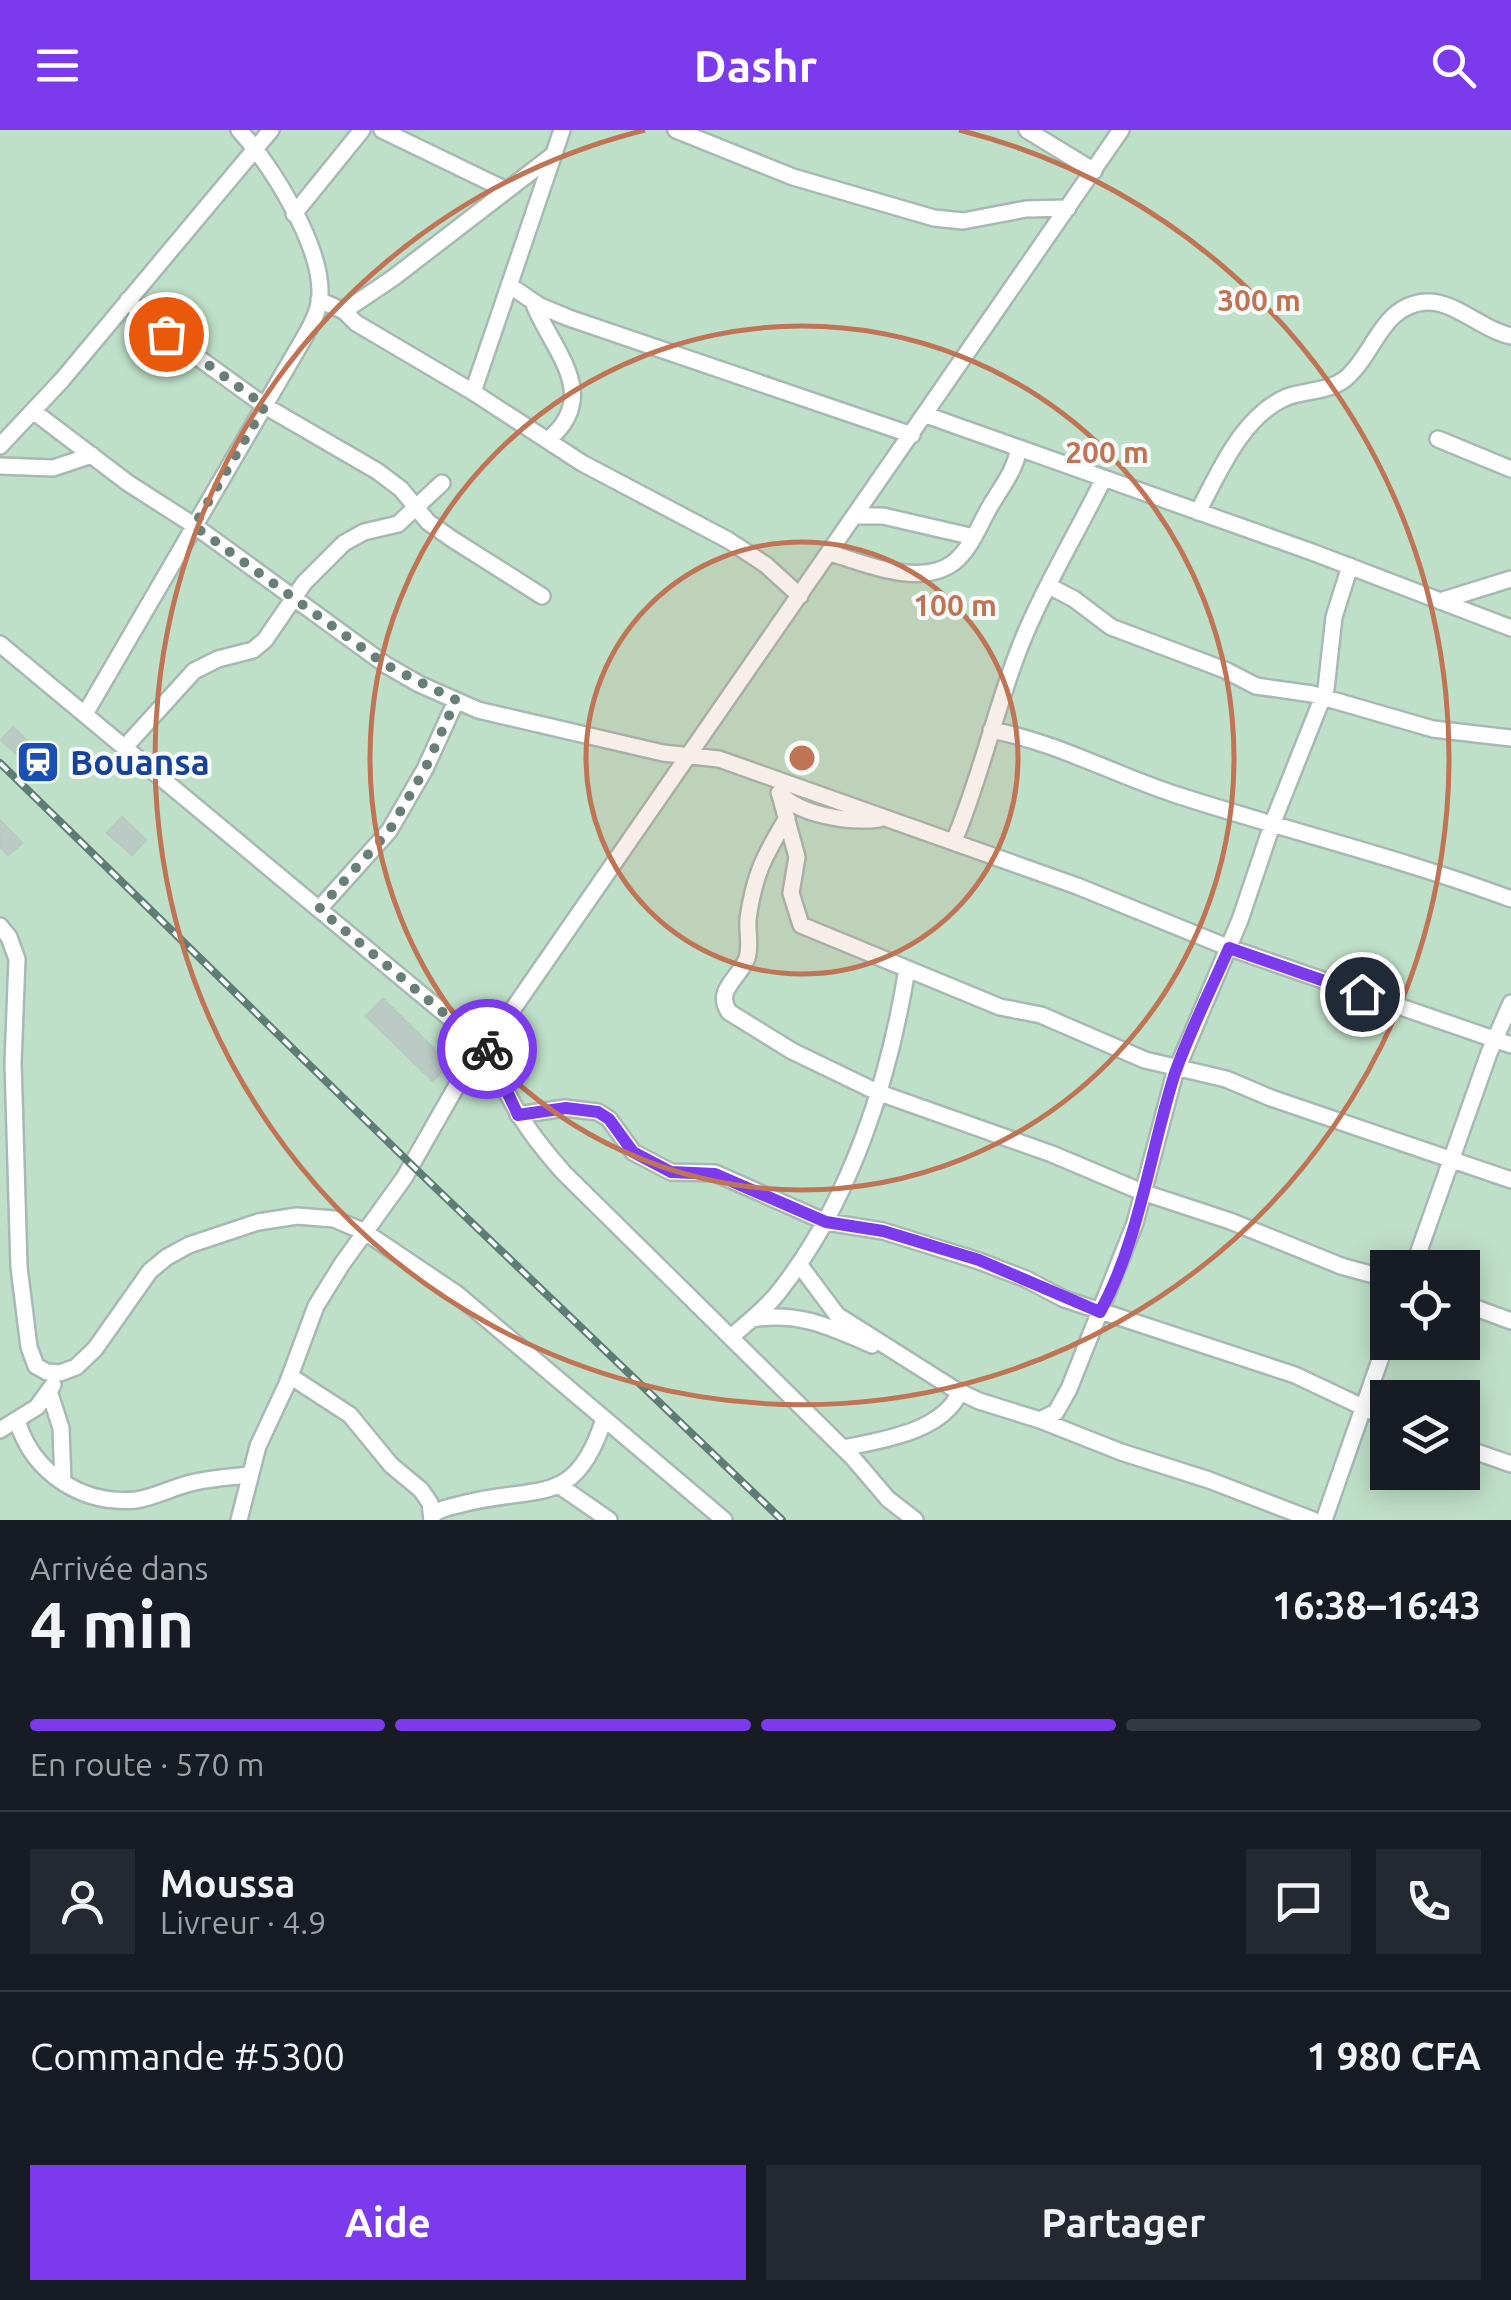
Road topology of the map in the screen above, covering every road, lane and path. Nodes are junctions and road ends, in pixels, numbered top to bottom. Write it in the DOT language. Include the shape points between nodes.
graph roads {
  1 [pos="239,130"];
  2 [pos="271,130"];
  3 [pos="362,130"];
  4 [pos="382,130"];
  5 [pos="562,130"];
  6 [pos="676,130"];
  7 [pos="1029,130"];
  8 [pos="1121,130"];
  9 [pos="255,148"];
  10 [pos="554,155"];
  11 [pos="1094,171"];
  12 [pos="506,190"];
  13 [pos="1068,208"];
  14 [pos="294,214"];
  15 [pos="509,285"];
  16 [pos="128,300"];
  17 [pos="319,300"];
  18 [pos="533,302"];
  19 [pos="344,311"];
  20 [pos="1511,336"];
  21 [pos="474,392"];
  22 [pos="265,406"];
  23 [pos="33,411"];
  24 [pos="926,415"];
  25 [pos="912,435"];
  26 [pos="1438,438"];
  27 [pos="550,440"];
  28 [pos="0,446"];
  29 [pos="1019,448"];
  30 [pos="92,456"];
  31 [pos="0,466"];
  32 [pos="1511,468"];
  33 [pos="1104,478"];
  34 [pos="442,484"];
  35 [pos="416,509"];
  36 [pos="1198,512"];
  37 [pos="856,516"];
  38 [pos="194,526"];
  39 [pos="974,537"];
  40 [pos="831,553"];
  41 [pos="1350,566"];
  42 [pos="1511,579"];
  43 [pos="1049,586"];
  44 [pos="295,596"];
  45 [pos="542,596"];
  46 [pos="800,596"];
  47 [pos="1440,601"];
  48 [pos="1511,628"];
  49 [pos="0,644"];
  50 [pos="1322,697"];
  51 [pos="456,700"];
  52 [pos="85,714"];
  53 [pos="991,730"];
  54 [pos="1511,738"];
  55 [pos="125,747"];
  56 [pos="690,756"];
  57 [pos="769,776"];
  58 [pos="780,795"];
  59 [pos="787,818"];
  60 [pos="888,818"];
  61 [pos="1273,822"];
  62 [pos="954,841"];
  63 [pos="1511,899"];
  64 [pos="319,909"];
  65 [pos="0,926"];
  66 [pos="1229,948"];
  67 [pos="907,969"];
  68 [pos="1511,1004"];
  69 [pos="1503,1042"];
  70 [pos="486,1048"];
  71 [pos="1178,1069"];
  72 [pos="877,1092"];
  73 [pos="518,1115"];
  74 [pos="1451,1161"];
  75 [pos="1511,1180"];
  76 [pos="1142,1192"];
  77 [pos="826,1222"];
  78 [pos="365,1232"];
  79 [pos="1419,1250"];
  80 [pos="799,1264"];
  81 [pos="1370,1274"];
  82 [pos="1480,1310"];
  83 [pos="1100,1312"];
  84 [pos="752,1318"];
  85 [pos="1511,1321"];
  86 [pos="731,1337"];
  87 [pos="897,1353"];
  88 [pos="1380,1360"];
  89 [pos="60,1373"];
  90 [pos="290,1376"];
  91 [pos="49,1391"];
  92 [pos="960,1392"];
  93 [pos="1362,1408"];
  94 [pos="1370,1411"];
  95 [pos="604,1419"];
  96 [pos="17,1420"];
  97 [pos="1040,1420"];
  98 [pos="0,1430"];
  99 [pos="843,1448"];
  100 [pos="1480,1453"];
  101 [pos="1511,1464"];
  102 [pos="249,1475"];
  103 [pos="63,1482"];
  104 [pos="560,1486"];
  105 [pos="432,1518"];
  106 [pos="239,1520"];
  107 [pos="610,1520"];
  108 [pos="724,1520"];
  109 [pos="914,1520"];
  110 [pos="1313,1520"];
  111 [pos="1324,1520"];
  1 -- 9 [label="street"];
  2 -- 9 [label="street"];
  3 -- 14 [label="street"];
  4 -- 12 [label="street"];
  5 -- 10 [label="street"];
  6 -- 13 [label="street" via="793,177 934,218 963,222"];
  7 -- 11 [label="street"];
  8 -- 11 [label="street"];
  9 -- 14 [label="street"];
  9 -- 16 [label="street"];
  10 -- 12 [label="street"];
  10 -- 15 [label="street"];
  11 -- 13 [label="street"];
  12 -- 19 [label="street"];
  13 -- 24 [label="street"];
  14 -- 17 [label="street" via="316,264"];
  15 -- 18 [label="street"];
  15 -- 21 [label="street"];
  16 -- 22 [label="street" via="148,322"];
  16 -- 23 [label="street"];
  17 -- 19 [label="street"];
  17 -- 22 [label="street"];
  18 -- 25 [label="street"];
  18 -- 27 [label="street" via="572,386 565,426"];
  19 -- 21 [label="street"];
  20 -- 36 [label="street" via="1436,302 1402,310 1346,378 1291,395 1253,421"];
  21 -- 27 [label="street"];
  22 -- 35 [label="street" via="378,471"];
  22 -- 38 [label="street"];
  23 -- 28 [label="street"];
  23 -- 30 [label="street"];
  24 -- 25 [label="street"];
  24 -- 29 [label="street"];
  25 -- 37 [label="street"];
  26 -- 32 [label="street"];
  27 -- 46 [label="street" via="607,478 728,540"];
  29 -- 33 [label="street"];
  29 -- 39 [label="street" via="1012,475"];
  30 -- 31 [label="street" via="53,468"];
  30 -- 38 [label="street"];
  33 -- 36 [label="street"];
  33 -- 43 [label="street"];
  34 -- 35 [label="street"];
  35 -- 44 [label="street" via="398,524 353,536"];
  35 -- 45 [label="street"];
  36 -- 41 [label="street"];
  37 -- 39 [label="street"];
  37 -- 40 [label="street"];
  38 -- 44 [label="street"];
  38 -- 52 [label="street"];
  39 -- 40 [label="street" via="952,563 928,572"];
  40 -- 46 [label="street"];
  41 -- 47 [label="street"];
  41 -- 50 [label="street"];
  42 -- 47 [label="street"];
  43 -- 50 [label="street" via="1133,637 1256,686"];
  43 -- 53 [label="street"];
  44 -- 51 [label="street" via="386,665"];
  44 -- 55 [label="street" via="265,640 194,672"];
  46 -- 56 [label="street"];
  47 -- 48 [label="street"];
  49 -- 52 [label="street"];
  50 -- 54 [label="street" via="1433,730"];
  50 -- 61 [label="street"];
  51 -- 56 [label="street" via="516,720"];
  51 -- 64 [label="street" via="389,831"];
  52 -- 55 [label="street"];
  53 -- 61 [label="street"];
  53 -- 62 [label="street"];
  55 -- 64 [label="street"];
  56 -- 57 [label="street" via="720,758"];
  56 -- 70 [label="street"];
  57 -- 58 [label="street"];
  57 -- 60 [label="street"];
  58 -- 59 [label="street"];
  58 -- 60 [label="street" via="792,805 840,816"];
  59 -- 67 [label="street" via="797,857 792,905 801,925"];
  59 -- 72 [label="street" via="762,858 748,953 724,993 725,1008"];
  60 -- 62 [label="street"];
  61 -- 63 [label="street"];
  61 -- 66 [label="street"];
  62 -- 66 [label="street"];
  64 -- 70 [label="street"];
  65 -- 89 [label="street" via="17,959 14,1136 24,1313 32,1358 47,1372"];
  66 -- 69 [label="street"];
  66 -- 71 [label="street"];
  67 -- 71 [label="street"];
  67 -- 72 [label="street"];
  68 -- 69 [label="street"];
  69 -- 74 [label="street"];
  70 -- 73 [label="street"];
  70 -- 78 [label="street" via="468,1066"];
  71 -- 74 [label="street" via="1226,1079"];
  71 -- 76 [label="street"];
  72 -- 76 [label="street"];
  72 -- 77 [label="street"];
  73 -- 77 [label="street" via="566,1108 598,1112 644,1160 671,1172 733,1180"];
  73 -- 86 [label="street" via="564,1173"];
  74 -- 75 [label="street"];
  74 -- 79 [label="street"];
  76 -- 81 [label="street"];
  76 -- 83 [label="street"];
  77 -- 80 [label="street"];
  77 -- 83 [label="street" via="883,1231 979,1260"];
  78 -- 89 [label="street" via="334,1219 297,1216 189,1245 150,1271 95,1348 76,1368"];
  78 -- 90 [label="street" via="316,1306"];
  78 -- 95 [label="street" via="458,1294"];
  80 -- 84 [label="street"];
  80 -- 87 [label="street" via="837,1316"];
  82 -- 85 [label="street"];
  83 -- 93 [label="street" via="1295,1375"];
  83 -- 97 [label="street" via="1060,1406"];
  84 -- 86 [label="street"];
  84 -- 87 [label="street" via="809,1318"];
  86 -- 99 [label="street"];
  87 -- 92 [label="street"];
  88 -- 93 [label="street"];
  89 -- 91 [label="street"];
  90 -- 102 [label="street"];
  90 -- 105 [label="street" via="350,1415 421,1490"];
  91 -- 96 [label="street"];
  91 -- 103 [label="street" via="61,1428"];
  92 -- 97 [label="street"];
  92 -- 99 [label="street" via="947,1414 934,1421"];
  93 -- 94 [label="street"];
  93 -- 111 [label="street"];
  95 -- 104 [label="street" via="593,1450"];
  95 -- 108 [label="street"];
  96 -- 98 [label="street"];
  96 -- 103 [label="street" via="40,1466"];
  97 -- 110 [label="street"];
  99 -- 109 [label="street"];
  100 -- 101 [label="street"];
  102 -- 103 [label="street" via="197,1481 139,1500 102,1498"];
  102 -- 106 [label="street"];
  104 -- 105 [label="street" via="480,1499 440,1509"];
  104 -- 107 [label="street"];
}
